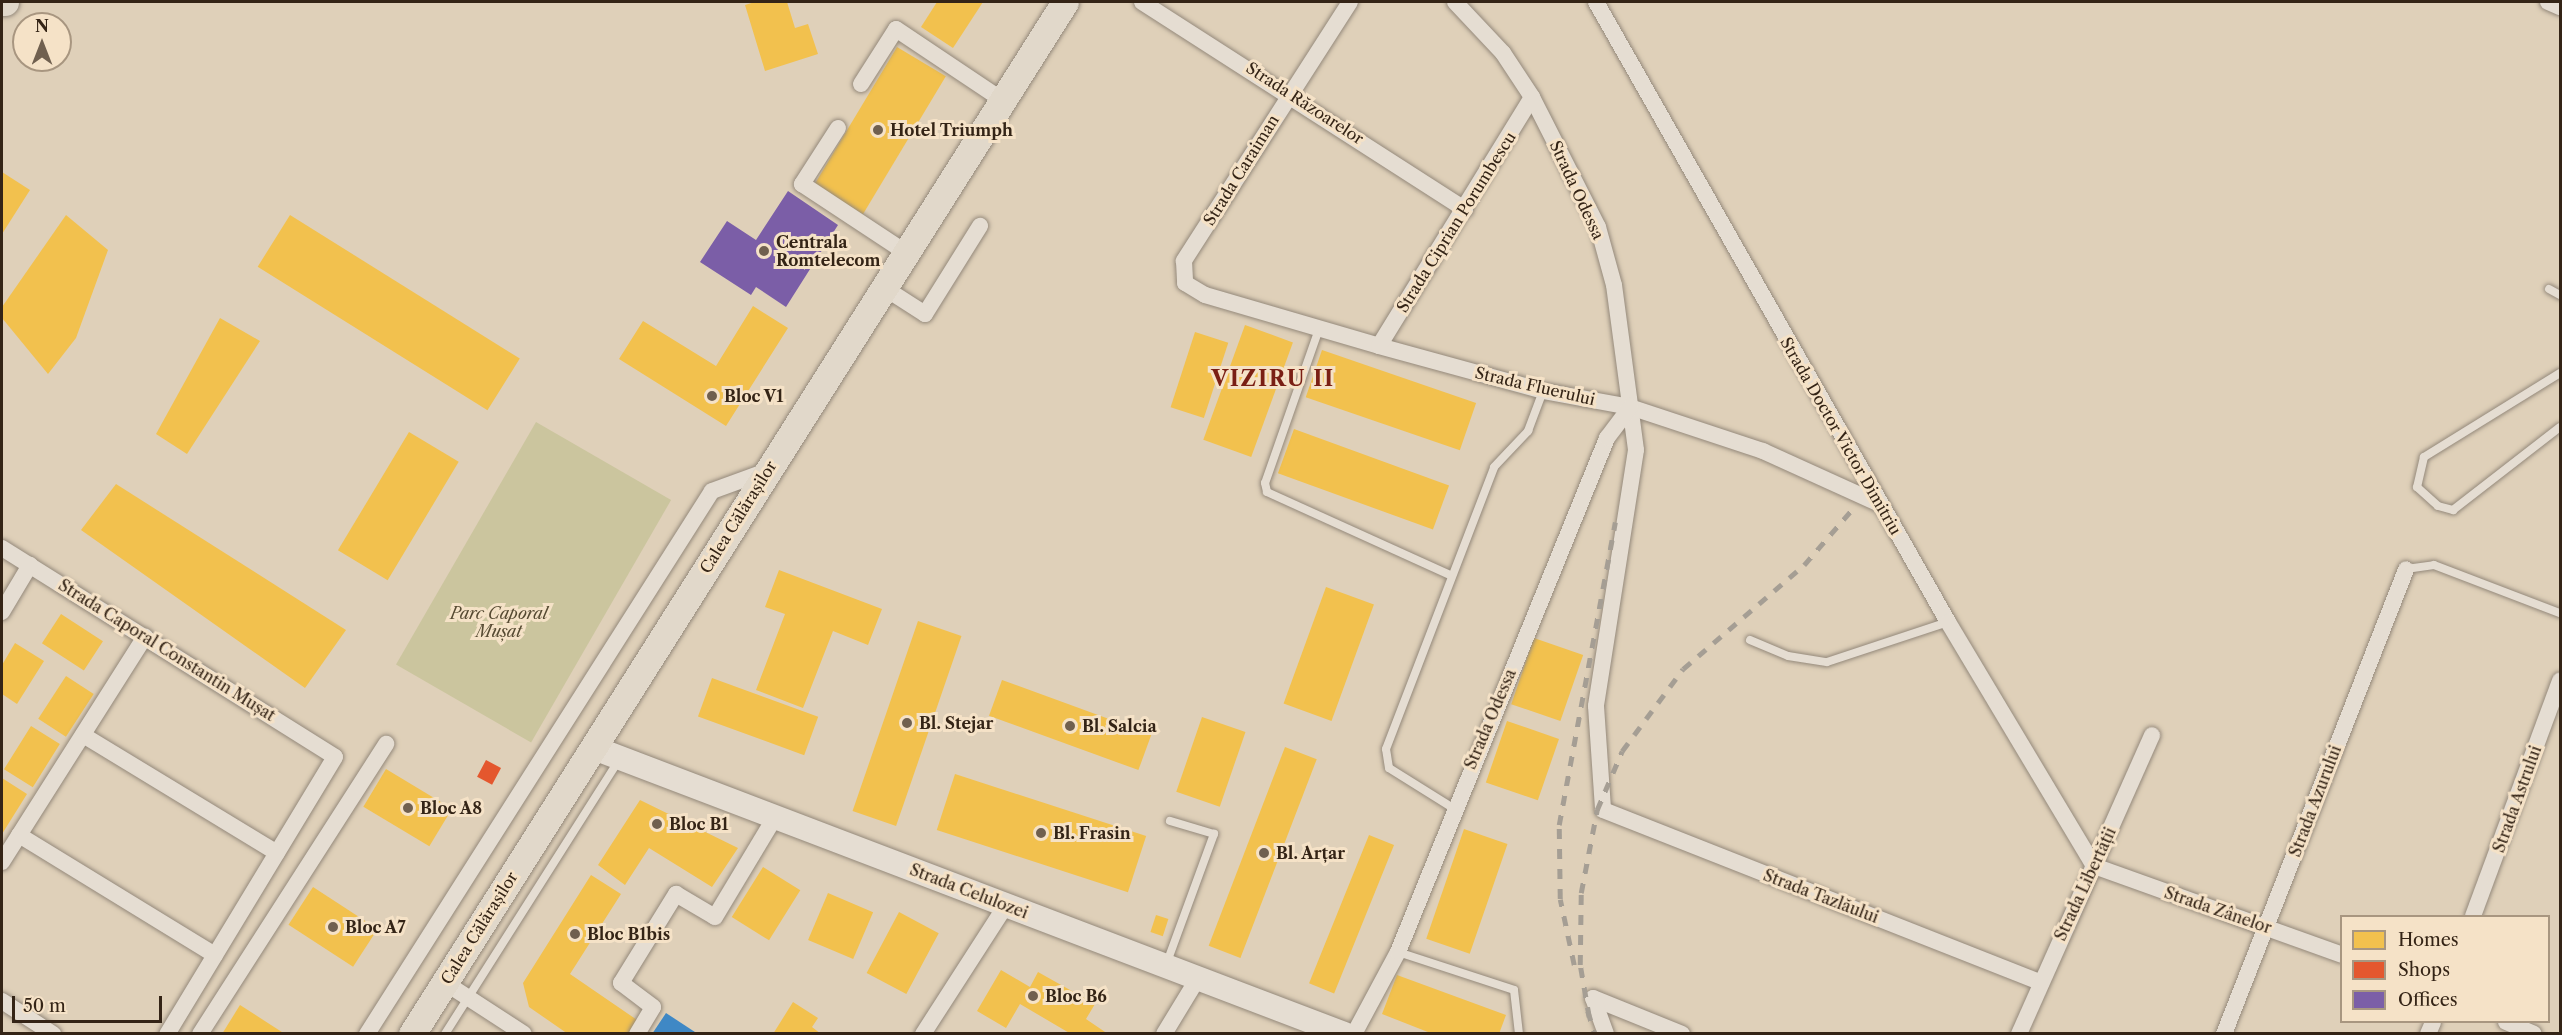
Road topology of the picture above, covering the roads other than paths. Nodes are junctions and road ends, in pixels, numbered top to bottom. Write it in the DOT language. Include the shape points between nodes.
graph roads {
  1 [pos="1065,2"];
  2 [pos="1142,2"];
  3 [pos="1350,2"];
  4 [pos="1455,2"];
  5 [pos="1596,2"];
  6 [pos="2548,2"];
  7 [pos="2560,7"];
  8 [pos="861,84"];
  9 [pos="1290,92"];
  10 [pos="1532,97"];
  11 [pos="1002,100"];
  12 [pos="838,128"];
  13 [pos="1465,209"];
  14 [pos="980,226"];
  15 [pos="905,252"];
  16 [pos="1185,283"];
  17 [pos="883,287"];
  18 [pos="2549,289"];
  19 [pos="2560,295"];
  20 [pos="1319,329"];
  21 [pos="1379,346"];
  22 [pos="2560,373"];
  23 [pos="1543,391"];
  24 [pos="1630,407"];
  25 [pos="2560,427"];
  26 [pos="767,471"];
  27 [pos="1880,504"];
  28 [pos="2,548"];
  29 [pos="30,565"];
  30 [pos="2406,569"];
  31 [pos="1452,576"];
  32 [pos="2,612"];
  33 [pos="2560,613"];
  34 [pos="1948,622"];
  35 [pos="145,637"];
  36 [pos="1750,640"];
  37 [pos="2560,681"];
  38 [pos="82,735"];
  39 [pos="2152,735"];
  40 [pos="386,744"];
  41 [pos="594,748"];
  42 [pos="620,758"];
  43 [pos="1453,808"];
  44 [pos="1603,810"];
  45 [pos="776,817"];
  46 [pos="1170,821"];
  47 [pos="19,835"];
  48 [pos="278,853"];
  49 [pos="2,862"];
  50 [pos="2094,866"];
  51 [pos="1005,905"];
  52 [pos="2473,915"];
  53 [pos="2266,926"];
  54 [pos="1398,952"];
  55 [pos="2340,954"];
  56 [pos="215,955"];
  57 [pos="1166,966"];
  58 [pos="1198,978"];
  59 [pos="444,982"];
  60 [pos="2039,982"];
  61 [pos="468,997"];
  62 [pos="2,1001"];
  63 [pos="2508,1023"];
  64 [pos="53,1034"];
  65 [pos="167,1034"];
  66 [pos="200,1034"];
  67 [pos="367,1034"];
  68 [pos="412,1034"];
  69 [pos="444,1034"];
  70 [pos="524,1034"];
  71 [pos="637,1034"];
  72 [pos="923,1034"];
  73 [pos="1164,1034"];
  74 [pos="1344,1034"];
  75 [pos="1354,1034"];
  76 [pos="1519,1034"];
  77 [pos="1606,1034"];
  78 [pos="1682,1034"];
  79 [pos="2019,1034"];
  80 [pos="2224,1034"];
  81 [pos="2534,1034"];
  1 -- 11 [label="main road, Calea Călărașilor"];
  2 -- 9 [label="street, Strada Răzoarelor"];
  3 -- 9 [label="street, Strada Caraiman"];
  4 -- 10 [label="street, Strada Odessa" via="1503,53"];
  5 -- 27 [label="street, Strada Doctor Victor Dimitriu"];
  6 -- 7 [label="street"];
  8 -- 11 [label="street" via="896,29"];
  9 -- 13 [label="street, Strada Răzoarelor"];
  9 -- 16 [label="street, Strada Caraiman" via="1184,261"];
  10 -- 13 [label="street, Strada Ciprian Porumbescu"];
  10 -- 24 [label="street, Strada Odessa" via="1598,227 1614,285"];
  11 -- 15 [label="main road, Calea Călărașilor"];
  12 -- 15 [label="street" via="802,184"];
  13 -- 21 [label="street, Strada Ciprian Porumbescu"];
  14 -- 17 [label="street" via="924,314"];
  15 -- 17 [label="main road, Calea Călărașilor"];
  16 -- 20 [label="street, Strada Fluerului" via="1205,295"];
  17 -- 26 [label="main road, Calea Călărașilor"];
  18 -- 19 [label="lane"];
  20 -- 21 [label="street, Strada Fluerului"];
  20 -- 31 [label="lane" via="1265,483 1267,492"];
  21 -- 23 [label="street, Strada Fluerului"];
  22 -- 25 [label="lane" via="2424,457 2417,487 2438,506 2453,510"];
  23 -- 24 [label="street, Strada Fluerului"];
  23 -- 31 [label="lane" via="1528,431 1494,467"];
  24 -- 27 [label="street, Strada Fluerului" via="1762,451"];
  24 -- 43 [label="street, Strada Odessa" via="1607,438"];
  24 -- 44 [label="street, Strada Odessa" via="1635,479 1596,706"];
  26 -- 41 [label="main road, Calea Călărașilor"];
  26 -- 67 [label="street" via="712,491"];
  27 -- 34 [label="street, Strada Doctor Victor Dimitriu"];
  28 -- 29 [label="street, Strada Caporal Constantin Mușat"];
  29 -- 32 [label="street"];
  29 -- 35 [label="street, Strada Caporal Constantin Mușat"];
  30 -- 33 [label="lane" via="2434,565"];
  30 -- 53 [label="street, Strada Azurului"];
  31 -- 43 [label="lane" via="1386,749 1389,768"];
  34 -- 36 [label="lane" via="1827,662 1788,656"];
  34 -- 50 [label="street, Strada Doctor Victor Dimitriu"];
  35 -- 38 [label="street"];
  35 -- 48 [label="street, Strada Caporal Constantin Mușat" via="333,752 334,762"];
  37 -- 52 [label="street, Strada Astrului"];
  38 -- 47 [label="street"];
  38 -- 48 [label="street"];
  39 -- 50 [label="street, Strada Libertății"];
  40 -- 66 [label="street"];
  41 -- 42 [label="street, Strada Celulozei"];
  41 -- 59 [label="main road, Calea Călărașilor"];
  42 -- 45 [label="street, Strada Celulozei"];
  42 -- 61 [label="lane"];
  43 -- 54 [label="street, Strada Odessa"];
  44 -- 60 [label="street, Strada Tazlăului"];
  45 -- 51 [label="street, Strada Celulozei"];
  45 -- 71 [label="street" via="716,917 676,894 621,983 653,1007"];
  46 -- 57 [label="lane" via="1214,834"];
  47 -- 49 [label="street"];
  47 -- 56 [label="street"];
  48 -- 56 [label="street"];
  50 -- 53 [label="street, Strada Zânelor"];
  50 -- 60 [label="street, Strada Libertății"];
  51 -- 57 [label="street, Strada Celulozei"];
  51 -- 72 [label="street"];
  53 -- 55 [label="street, Strada Zânelor"];
  53 -- 80 [label="street, Strada Azurului"];
  54 -- 75 [label="street, Strada Odessa"];
  54 -- 76 [label="lane" via="1514,990"];
  56 -- 65 [label="street"];
  57 -- 58 [label="street, Strada Celulozei"];
  58 -- 73 [label="street"];
  58 -- 74 [label="street, Strada Celulozei"];
  59 -- 61 [label="street"];
  59 -- 68 [label="main road, Calea Călărașilor"];
  60 -- 79 [label="street, Strada Libertății"];
  61 -- 69 [label="lane"];
  61 -- 70 [label="street"];
  62 -- 64 [label="street"];
  63 -- 81 [label="street"];
  77 -- 78 [label="street" via="1593,998"];
}
